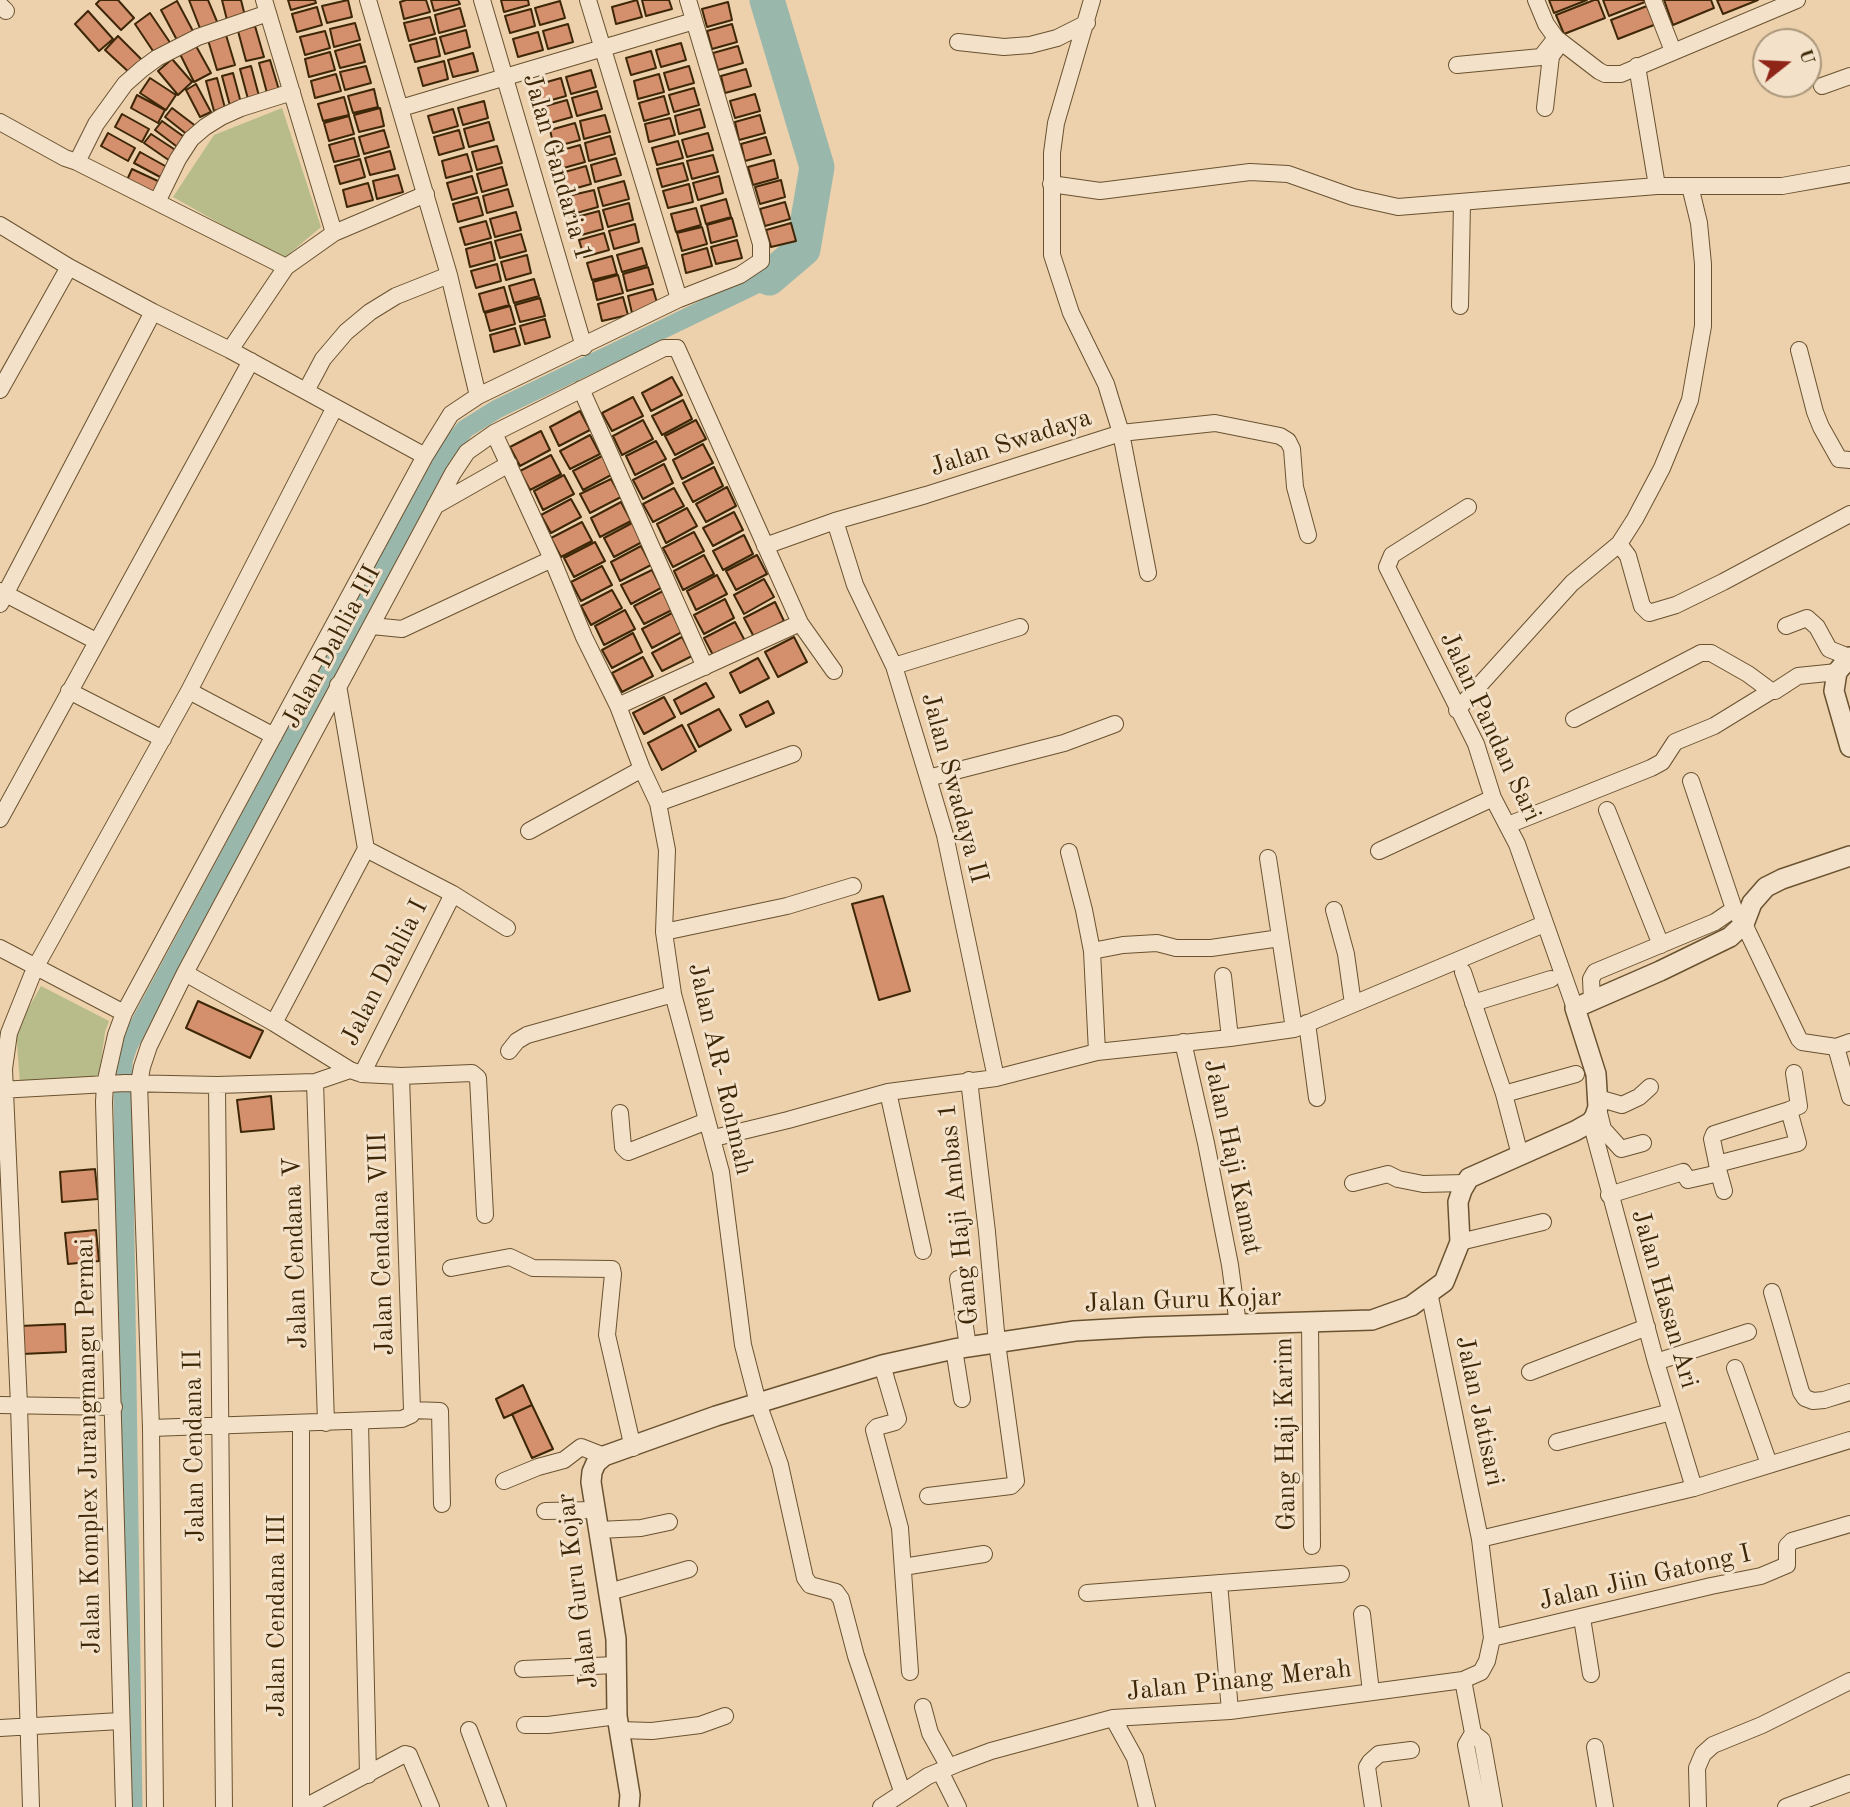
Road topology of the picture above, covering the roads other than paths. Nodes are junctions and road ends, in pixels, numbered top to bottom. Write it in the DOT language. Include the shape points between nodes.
graph roads {
  1 [pos="368,0"];
  2 [pos="482,0"];
  3 [pos="588,0"];
  4 [pos="688,0"];
  5 [pos="1092,0"];
  6 [pos="1536,0"];
  7 [pos="1653,0"];
  8 [pos="1782,3"];
  9 [pos="266,6"];
  10 [pos="694,21"];
  11 [pos="1087,23"];
  12 [pos="1559,40"];
  13 [pos="958,41"];
  14 [pos="602,48"];
  15 [pos="1673,51"];
  16 [pos="1457,65"];
  17 [pos="1637,66"];
  18 [pos="504,76"];
  19 [pos="1850,76"];
  20 [pos="1822,86"];
  21 [pos="292,92"];
  22 [pos="401,108"];
  23 [pos="1545,108"];
  24 [pos="0,122"];
  25 [pos="77,162"];
  26 [pos="1850,174"];
  27 [pos="1051,184"];
  28 [pos="1657,186"];
  29 [pos="1690,186"];
  30 [pos="426,194"];
  31 [pos="157,202"];
  32 [pos="1462,204"];
  33 [pos="0,225"];
  34 [pos="334,233"];
  35 [pos="69,267"];
  36 [pos="286,267"];
  37 [pos="449,275"];
  38 [pos="679,299"];
  39 [pos="1460,306"];
  40 [pos="153,312"];
  41 [pos="584,347"];
  42 [pos="1798,350"];
  43 [pos="230,351"];
  44 [pos="251,361"];
  45 [pos="581,389"];
  46 [pos="0,390"];
  47 [pos="306,391"];
  48 [pos="478,396"];
  49 [pos="335,407"];
  50 [pos="494,433"];
  51 [pos="1121,433"];
  52 [pos="425,456"];
  53 [pos="1850,460"];
  54 [pos="509,464"];
  55 [pos="435,506"];
  56 [pos="1468,507"];
  57 [pos="1850,514"];
  58 [pos="835,521"];
  59 [pos="1308,535"];
  60 [pos="1619,544"];
  61 [pos="765,546"];
  62 [pos="552,559"];
  63 [pos="1148,573"];
  64 [pos="2,596"];
  65 [pos="800,623"];
  66 [pos="372,626"];
  67 [pos="1786,626"];
  68 [pos="1020,627"];
  69 [pos="96,641"];
  70 [pos="1845,662"];
  71 [pos="894,666"];
  72 [pos="705,667"];
  73 [pos="834,671"];
  74 [pos="338,685"];
  75 [pos="69,691"];
  76 [pos="189,691"];
  77 [pos="1771,691"];
  78 [pos="618,706"];
  79 [pos="1457,710"];
  80 [pos="1574,719"];
  81 [pos="1115,724"];
  82 [pos="274,736"];
  83 [pos="163,739"];
  84 [pos="1850,747"];
  85 [pos="793,754"];
  86 [pos="642,769"];
  87 [pos="928,778"];
  88 [pos="1691,781"];
  89 [pos="1493,798"];
  90 [pos="658,803"];
  91 [pos="1607,810"];
  92 [pos="0,819"];
  93 [pos="1508,825"];
  94 [pos="529,831"];
  95 [pos="366,849"];
  96 [pos="1379,850"];
  97 [pos="1069,852"];
  98 [pos="1850,856"];
  99 [pos="1268,858"];
  100 [pos="853,887"];
  101 [pos="453,894"];
  102 [pos="1334,911"];
  103 [pos="1739,917"];
  104 [pos="1544,923"];
  105 [pos="508,928"];
  106 [pos="664,932"];
  107 [pos="1280,938"];
  108 [pos="1661,945"];
  109 [pos="0,948"];
  110 [pos="1092,951"];
  111 [pos="35,968"];
  112 [pos="1464,972"];
  113 [pos="185,973"];
  114 [pos="1223,976"];
  115 [pos="1551,979"];
  116 [pos="673,994"];
  117 [pos="1473,1003"];
  118 [pos="1353,1004"];
  119 [pos="1584,1004"];
  120 [pos="124,1013"];
  121 [pos="277,1016"];
  122 [pos="1300,1026"];
  123 [pos="1230,1038"];
  124 [pos="1182,1042"];
  125 [pos="1843,1044"];
  126 [pos="509,1051"];
  127 [pos="1097,1052"];
  128 [pos="356,1072"];
  129 [pos="1794,1073"];
  130 [pos="1576,1074"];
  131 [pos="401,1076"];
  132 [pos="996,1078"];
  133 [pos="969,1080"];
  134 [pos="315,1082"];
  135 [pos="120,1084"];
  136 [pos="216,1085"];
  137 [pos="1650,1087"];
  138 [pos="3,1091"];
  139 [pos="888,1092"];
  140 [pos="1504,1094"];
  141 [pos="1850,1097"];
  142 [pos="1317,1098"];
  143 [pos="1596,1109"];
  144 [pos="1789,1110"];
  145 [pos="620,1112"];
  146 [pos="707,1121"];
  147 [pos="713,1138"];
  148 [pos="1643,1143"];
  149 [pos="1520,1155"];
  150 [pos="1718,1168"];
  151 [pos="1353,1183"];
  152 [pos="1465,1184"];
  153 [pos="1724,1191"];
  154 [pos="1609,1195"];
  155 [pos="485,1215"];
  156 [pos="1543,1222"];
  157 [pos="1460,1242"];
  158 [pos="923,1251"];
  159 [pos="450,1268"];
  160 [pos="958,1279"];
  161 [pos="1429,1292"];
  162 [pos="1772,1292"];
  163 [pos="1310,1322"];
  164 [pos="1238,1325"];
  165 [pos="1647,1327"];
  166 [pos="1748,1332"];
  167 [pos="997,1343"];
  168 [pos="961,1348"];
  169 [pos="1656,1362"];
  170 [pos="882,1365"];
  171 [pos="1735,1368"];
  172 [pos="1530,1372"];
  173 [pos="1850,1392"];
  174 [pos="962,1399"];
  175 [pos="758,1403"];
  176 [pos="0,1405"];
  177 [pos="19,1405"];
  178 [pos="114,1407"];
  179 [pos="412,1410"];
  180 [pos="1671,1412"];
  181 [pos="360,1422"];
  182 [pos="326,1423"];
  183 [pos="301,1424"];
  184 [pos="218,1427"];
  185 [pos="151,1428"];
  186 [pos="1850,1440"];
  187 [pos="1557,1442"];
  188 [pos="633,1447"];
  189 [pos="604,1456"];
  190 [pos="1769,1464"];
  191 [pos="504,1481"];
  192 [pos="1694,1488"];
  193 [pos="929,1496"];
  194 [pos="442,1504"];
  195 [pos="595,1510"];
  196 [pos="545,1511"];
  197 [pos="669,1522"];
  198 [pos="1850,1524"];
  199 [pos="598,1530"];
  200 [pos="1480,1539"];
  201 [pos="1312,1546"];
  202 [pos="984,1554"];
  203 [pos="903,1567"];
  204 [pos="689,1569"];
  205 [pos="1341,1574"];
  206 [pos="1219,1583"];
  207 [pos="609,1592"];
  208 [pos="1087,1593"];
  209 [pos="1362,1614"];
  210 [pos="1581,1618"];
  211 [pos="1492,1638"];
  212 [pos="616,1665"];
  213 [pos="523,1670"];
  214 [pos="910,1672"];
  215 [pos="1591,1674"];
  216 [pos="1463,1680"];
  217 [pos="1850,1681"];
  218 [pos="1371,1692"];
  219 [pos="923,1707"];
  220 [pos="1230,1711"];
  221 [pos="725,1716"];
  222 [pos="1113,1718"];
  223 [pos="120,1721"];
  224 [pos="618,1723"];
  225 [pos="525,1725"];
  226 [pos="29,1727"];
  227 [pos="0,1728"];
  228 [pos="469,1730"];
  229 [pos="1473,1733"];
  230 [pos="1595,1747"];
  231 [pos="1411,1750"];
  232 [pos="945,1769"];
  233 [pos="369,1775"];
  234 [pos="1850,1783"];
  235 [pos="902,1791"];
  236 [pos="31,1807"];
  237 [pos="124,1807"];
  238 [pos="155,1807"];
  239 [pos="224,1807"];
  240 [pos="303,1807"];
  241 [pos="431,1807"];
  242 [pos="498,1807"];
  243 [pos="629,1807"];
  244 [pos="881,1807"];
  245 [pos="958,1807"];
  246 [pos="1147,1807"];
  247 [pos="1373,1807"];
  248 [pos="1478,1807"];
  249 [pos="1494,1807"];
  250 [pos="1605,1807"];
  251 [pos="1698,1807"];
  252 [pos="1786,1807"];
  1 -- 22 [label="street"];
  2 -- 18 [label="street, Jalan Gandaria 1"];
  3 -- 14 [label="street"];
  4 -- 10 [label="street"];
  5 -- 11 [label="street, Jalan Swadaya"];
  6 -- 12 [label="street"];
  7 -- 15 [label="street"];
  8 -- 15 [label="street"];
  9 -- 21 [label="street"];
  9 -- 25 [label="street" via="142,69 96,124"];
  10 -- 14 [label="street"];
  10 -- 38 [label="street, Jalan Komplex Jurangmangu Permai" via="761,244 761,261 740,275"];
  11 -- 13 [label="street" via="1030,45"];
  11 -- 27 [label="street, Jalan Swadaya" via="1056,123"];
  12 -- 16 [label="street" via="1541,57"];
  12 -- 17 [label="street" via="1605,74 1621,74"];
  12 -- 23 [label="street" via="1551,56"];
  14 -- 18 [label="street"];
  14 -- 38 [label="street"];
  15 -- 17 [label="street"];
  17 -- 28 [label="street"];
  18 -- 22 [label="street"];
  18 -- 41 [label="street, Jalan Gandaria 1"];
  19 -- 20 [label="street"];
  21 -- 31 [label="street" via="241,108 205,127 178,159"];
  21 -- 34 [label="street"];
  22 -- 30 [label="street"];
  24 -- 25 [label="street"];
  25 -- 31 [label="street"];
  26 -- 29 [label="street" via="1782,186"];
  27 -- 32 [label="street" via="1100,191 1250,172 1288,174 1398,207"];
  27 -- 51 [label="street, Jalan Swadaya" via="1052,255 1060,284 1106,384"];
  28 -- 29 [label="street"];
  28 -- 32 [label="street"];
  29 -- 60 [label="street" via="1703,264 1703,327 1690,400 1662,468"];
  30 -- 34 [label="street"];
  30 -- 37 [label="street"];
  31 -- 36 [label="street"];
  32 -- 39 [label="street"];
  33 -- 35 [label="street"];
  34 -- 36 [label="street"];
  35 -- 40 [label="street"];
  35 -- 46 [label="street"];
  36 -- 43 [label="street"];
  37 -- 47 [label="street" via="370,312 323,359"];
  37 -- 48 [label="street"];
  38 -- 41 [label="street, Jalan Komplex Jurangmangu Permai"];
  40 -- 43 [label="street"];
  40 -- 64 [label="street"];
  41 -- 48 [label="street, Jalan Komplex Jurangmangu Permai"];
  42 -- 53 [label="street" via="1821,427 1839,459"];
  43 -- 44 [label="street"];
  44 -- 47 [label="street"];
  44 -- 69 [label="street"];
  45 -- 50 [label="street, Jalan Dahlia III"];
  45 -- 61 [label="street, Jalan Dahlia III" via="664,348 680,352"];
  45 -- 72 [label="street"];
  47 -- 49 [label="street"];
  48 -- 52 [label="street, Jalan Komplex Jurangmangu Permai" via="451,414"];
  49 -- 52 [label="street"];
  49 -- 76 [label="street"];
  50 -- 54 [label="street"];
  50 -- 55 [label="street, Jalan Dahlia III" via="467,452"];
  51 -- 58 [label="street, Jalan Swadaya"];
  51 -- 59 [label="street" via="1215,423 1280,436 1292,449 1293,477"];
  51 -- 63 [label="street"];
  52 -- 82 [label="street, Jalan Komplex Jurangmangu Permai"];
  54 -- 55 [label="street"];
  54 -- 62 [label="street"];
  55 -- 66 [label="street, Jalan Dahlia III"];
  56 -- 79 [label="street, Jalan Pandan Sari" via="1392,555 1387,567"];
  57 -- 60 [label="street" via="1723,582 1649,613 1642,606 1628,556"];
  58 -- 61 [label="street, Jalan Swadaya"];
  58 -- 71 [label="street, Jalan Swadaya II" via="855,585"];
  60 -- 79 [label="street" via="1572,583"];
  61 -- 65 [label="street"];
  62 -- 66 [label="street" via="402,629"];
  62 -- 78 [label="street"];
  64 -- 69 [label="street"];
  65 -- 72 [label="street"];
  65 -- 73 [label="street"];
  66 -- 74 [label="street, Jalan Dahlia III"];
  67 -- 70 [label="street" via="1807,618 1829,649"];
  68 -- 71 [label="street"];
  69 -- 75 [label="street"];
  70 -- 77 [label="street" via="1798,676"];
  70 -- 84 [label="street" via="1834,691"];
  71 -- 87 [label="street, Jalan Swadaya II"];
  72 -- 78 [label="street"];
  74 -- 95 [label="street"];
  74 -- 113 [label="street, Jalan Dahlia III"];
  75 -- 83 [label="street"];
  75 -- 92 [label="street"];
  76 -- 82 [label="street"];
  76 -- 83 [label="street"];
  77 -- 80 [label="street" via="1722,658 1701,653"];
  77 -- 93 [label="street" via="1714,726 1675,742 1662,762 1651,768"];
  78 -- 86 [label="street, Jalan AR- Rohmah"];
  79 -- 89 [label="street, Jalan Pandan Sari" via="1476,744"];
  81 -- 87 [label="street" via="1064,743"];
  82 -- 120 [label="street, Jalan Komplex Jurangmangu Permai"];
  83 -- 111 [label="street"];
  85 -- 90 [label="street"];
  86 -- 90 [label="street, Jalan AR- Rohmah"];
  86 -- 94 [label="street"];
  87 -- 132 [label="street, Jalan Swadaya II"];
  88 -- 103 [label="street"];
  89 -- 93 [label="street, Jalan Pandan Sari"];
  89 -- 96 [label="street"];
  90 -- 106 [label="street, Jalan AR- Rohmah" via="667,850"];
  91 -- 108 [label="street"];
  93 -- 104 [label="street, Jalan Pandan Sari"];
  95 -- 101 [label="street"];
  95 -- 121 [label="street"];
  97 -- 110 [label="street"];
  98 -- 103 [label="street" via="1766,887"];
  99 -- 107 [label="street"];
  100 -- 106 [label="street"];
  101 -- 105 [label="street"];
  101 -- 128 [label="street, Jalan Dahlia I"];
  102 -- 118 [label="street"];
  103 -- 108 [label="street"];
  103 -- 119 [label="street" via="1730,937"];
  103 -- 125 [label="street" via="1799,1039"];
  104 -- 118 [label="street"];
  104 -- 119 [label="street, Jalan Pandan Sari"];
  106 -- 116 [label="street, Jalan AR- Rohmah"];
  107 -- 110 [label="street" via="1211,948 1157,943"];
  107 -- 122 [label="street"];
  108 -- 119 [label="street" via="1595,972"];
  109 -- 111 [label="street"];
  110 -- 127 [label="street"];
  111 -- 120 [label="street"];
  111 -- 138 [label="street" via="9,1033"];
  112 -- 117 [label="street"];
  113 -- 121 [label="street"];
  113 -- 135 [label="street, Jalan Dahlia III" via="142,1066"];
  114 -- 123 [label="street"];
  115 -- 117 [label="street"];
  116 -- 126 [label="street" via="527,1035"];
  116 -- 146 [label="street, Jalan AR- Rohmah"];
  117 -- 140 [label="street"];
  118 -- 122 [label="street"];
  119 -- 143 [label="street"];
  120 -- 135 [label="street, Jalan Komplex Jurangmangu Permai" via="116,1035"];
  121 -- 128 [label="street"];
  122 -- 123 [label="street"];
  122 -- 142 [label="street"];
  123 -- 124 [label="street"];
  124 -- 127 [label="street"];
  124 -- 164 [label="street, Jalan Haji Kamat" via="1209,1156"];
  125 -- 141 [label="street"];
  127 -- 132 [label="street"];
  128 -- 131 [label="street"];
  128 -- 134 [label="street"];
  129 -- 144 [label="street" via="1799,1106"];
  130 -- 140 [label="street"];
  131 -- 155 [label="street" via="472,1073 478,1078"];
  131 -- 179 [label="street, Jalan Cendana VIII"];
  132 -- 133 [label="street"];
  133 -- 139 [label="street"];
  133 -- 167 [label="street, Gang Haji Ambas 1"];
  134 -- 136 [label="street"];
  134 -- 182 [label="street, Jalan Cendana V"];
  135 -- 136 [label="street"];
  135 -- 138 [label="street"];
  135 -- 178 [label="street, Jalan Komplex Jurangmangu Permai"];
  135 -- 185 [label="street, Jalan Komplex Jurangmangu Permai"];
  136 -- 184 [label="street, Jalan Cendana II"];
  137 -- 143 [label="street" via="1622,1105"];
  138 -- 177 [label="street"];
  139 -- 147 [label="street"];
  139 -- 158 [label="street"];
  140 -- 149 [label="street"];
  143 -- 148 [label="street" via="1603,1129 1621,1150"];
  143 -- 149 [label="street"];
  143 -- 154 [label="street, Jalan Hasan Ari"];
  144 -- 150 [label="street" via="1714,1133"];
  144 -- 150 [label="street" via="1798,1143"];
  145 -- 146 [label="street" via="623,1147 628,1152"];
  146 -- 147 [label="street, Jalan AR- Rohmah"];
  147 -- 175 [label="street, Jalan AR- Rohmah" via="743,1345"];
  149 -- 152 [label="street"];
  150 -- 153 [label="street"];
  150 -- 154 [label="street" via="1688,1180 1683,1172"];
  151 -- 152 [label="street" via="1388,1174 1423,1184"];
  152 -- 157 [label="street, Jalan Guru Kojar" via="1457,1210"];
  154 -- 165 [label="street, Jalan Hasan Ari"];
  156 -- 157 [label="street"];
  157 -- 161 [label="street, Jalan Guru Kojar" via="1444,1282"];
  159 -- 188 [label="street" via="510,1257 533,1268 612,1269 607,1335"];
  160 -- 168 [label="street"];
  161 -- 163 [label="street, Jalan Guru Kojar" via="1411,1306 1372,1320"];
  161 -- 200 [label="street, Jalan Jatisari"];
  162 -- 173 [label="street" via="1805,1398 1824,1400"];
  163 -- 164 [label="street, Jalan Guru Kojar"];
  163 -- 201 [label="street, Gang Haji Karim"];
  164 -- 167 [label="street, Jalan Guru Kojar" via="1075,1331"];
  165 -- 169 [label="street, Jalan Hasan Ari"];
  165 -- 172 [label="street"];
  166 -- 169 [label="street"];
  167 -- 168 [label="street, Jalan Guru Kojar"];
  167 -- 193 [label="street, Gang Haji Ambas 1" via="1016,1481 1011,1486"];
  168 -- 170 [label="street, Jalan Guru Kojar"];
  168 -- 174 [label="street"];
  169 -- 180 [label="street, Jalan Hasan Ari"];
  170 -- 175 [label="street, Jalan Guru Kojar"];
  170 -- 203 [label="street" via="898,1419 874,1430 900,1528"];
  171 -- 190 [label="street"];
  175 -- 188 [label="street, Jalan Guru Kojar"];
  175 -- 235 [label="street, Jalan AR- Rohmah" via="780,1465 805,1578 810,1585 836,1592 841,1599"];
  176 -- 177 [label="street"];
  177 -- 178 [label="street"];
  177 -- 226 [label="street"];
  178 -- 223 [label="street, Jalan Komplex Jurangmangu Permai"];
  179 -- 181 [label="street" via="402,1419"];
  179 -- 194 [label="street" via="440,1411"];
  180 -- 187 [label="street"];
  180 -- 192 [label="street, Jalan Hasan Ari"];
  181 -- 182 [label="street"];
  181 -- 233 [label="street"];
  182 -- 183 [label="street"];
  183 -- 184 [label="street"];
  183 -- 240 [label="street, Jalan Cendana III"];
  184 -- 185 [label="street"];
  184 -- 239 [label="street, Jalan Cendana II"];
  185 -- 238 [label="street, Jalan Komplex Jurangmangu Permai"];
  186 -- 190 [label="street"];
  188 -- 189 [label="street, Jalan Guru Kojar"];
  189 -- 191 [label="street" via="581,1447 564,1460"];
  189 -- 195 [label="street, Jalan Guru Kojar" via="592,1472"];
  190 -- 192 [label="street"];
  192 -- 200 [label="street"];
  195 -- 196 [label="street"];
  195 -- 199 [label="street, Jalan Guru Kojar"];
  197 -- 199 [label="street"];
  198 -- 210 [label="street, Jalan Jiin Gatong I" via="1792,1541 1782,1570"];
  199 -- 207 [label="street, Jalan Guru Kojar"];
  200 -- 211 [label="street"];
  202 -- 203 [label="street"];
  203 -- 214 [label="street"];
  204 -- 207 [label="street"];
  205 -- 206 [label="street"];
  206 -- 208 [label="street"];
  206 -- 220 [label="street"];
  207 -- 212 [label="street, Jalan Guru Kojar"];
  209 -- 218 [label="street"];
  210 -- 211 [label="street, Jalan Jiin Gatong I"];
  210 -- 215 [label="street"];
  211 -- 216 [label="street" via="1481,1672"];
  212 -- 213 [label="street"];
  212 -- 224 [label="street, Jalan Guru Kojar"];
  216 -- 218 [label="street, Jalan Pinang Merah"];
  216 -- 229 [label="street"];
  217 -- 251 [label="street" via="1713,1745 1697,1768"];
  218 -- 220 [label="street, Jalan Pinang Merah"];
  219 -- 232 [label="street"];
  220 -- 222 [label="street, Jalan Pinang Merah"];
  221 -- 224 [label="street" via="662,1730"];
  222 -- 232 [label="street, Jalan Pinang Merah" via="991,1751"];
  222 -- 246 [label="street" via="1135,1758"];
  223 -- 226 [label="street"];
  223 -- 237 [label="street, Jalan Komplex Jurangmangu Permai"];
  224 -- 225 [label="street"];
  224 -- 243 [label="street, Jalan Guru Kojar" via="631,1795"];
  226 -- 227 [label="street"];
  226 -- 236 [label="street"];
  228 -- 242 [label="street"];
  229 -- 248 [label="street" via="1466,1745"];
  229 -- 249 [label="street" via="1482,1740"];
  230 -- 250 [label="street"];
  231 -- 247 [label="street" via="1379,1754 1367,1766"];
  232 -- 235 [label="street, Jalan Pinang Merah"];
  232 -- 245 [label="street"];
  233 -- 240 [label="street"];
  233 -- 241 [label="street" via="407,1754"];
  234 -- 252 [label="street"];
  235 -- 244 [label="street, Jalan Pinang Merah"];
}
